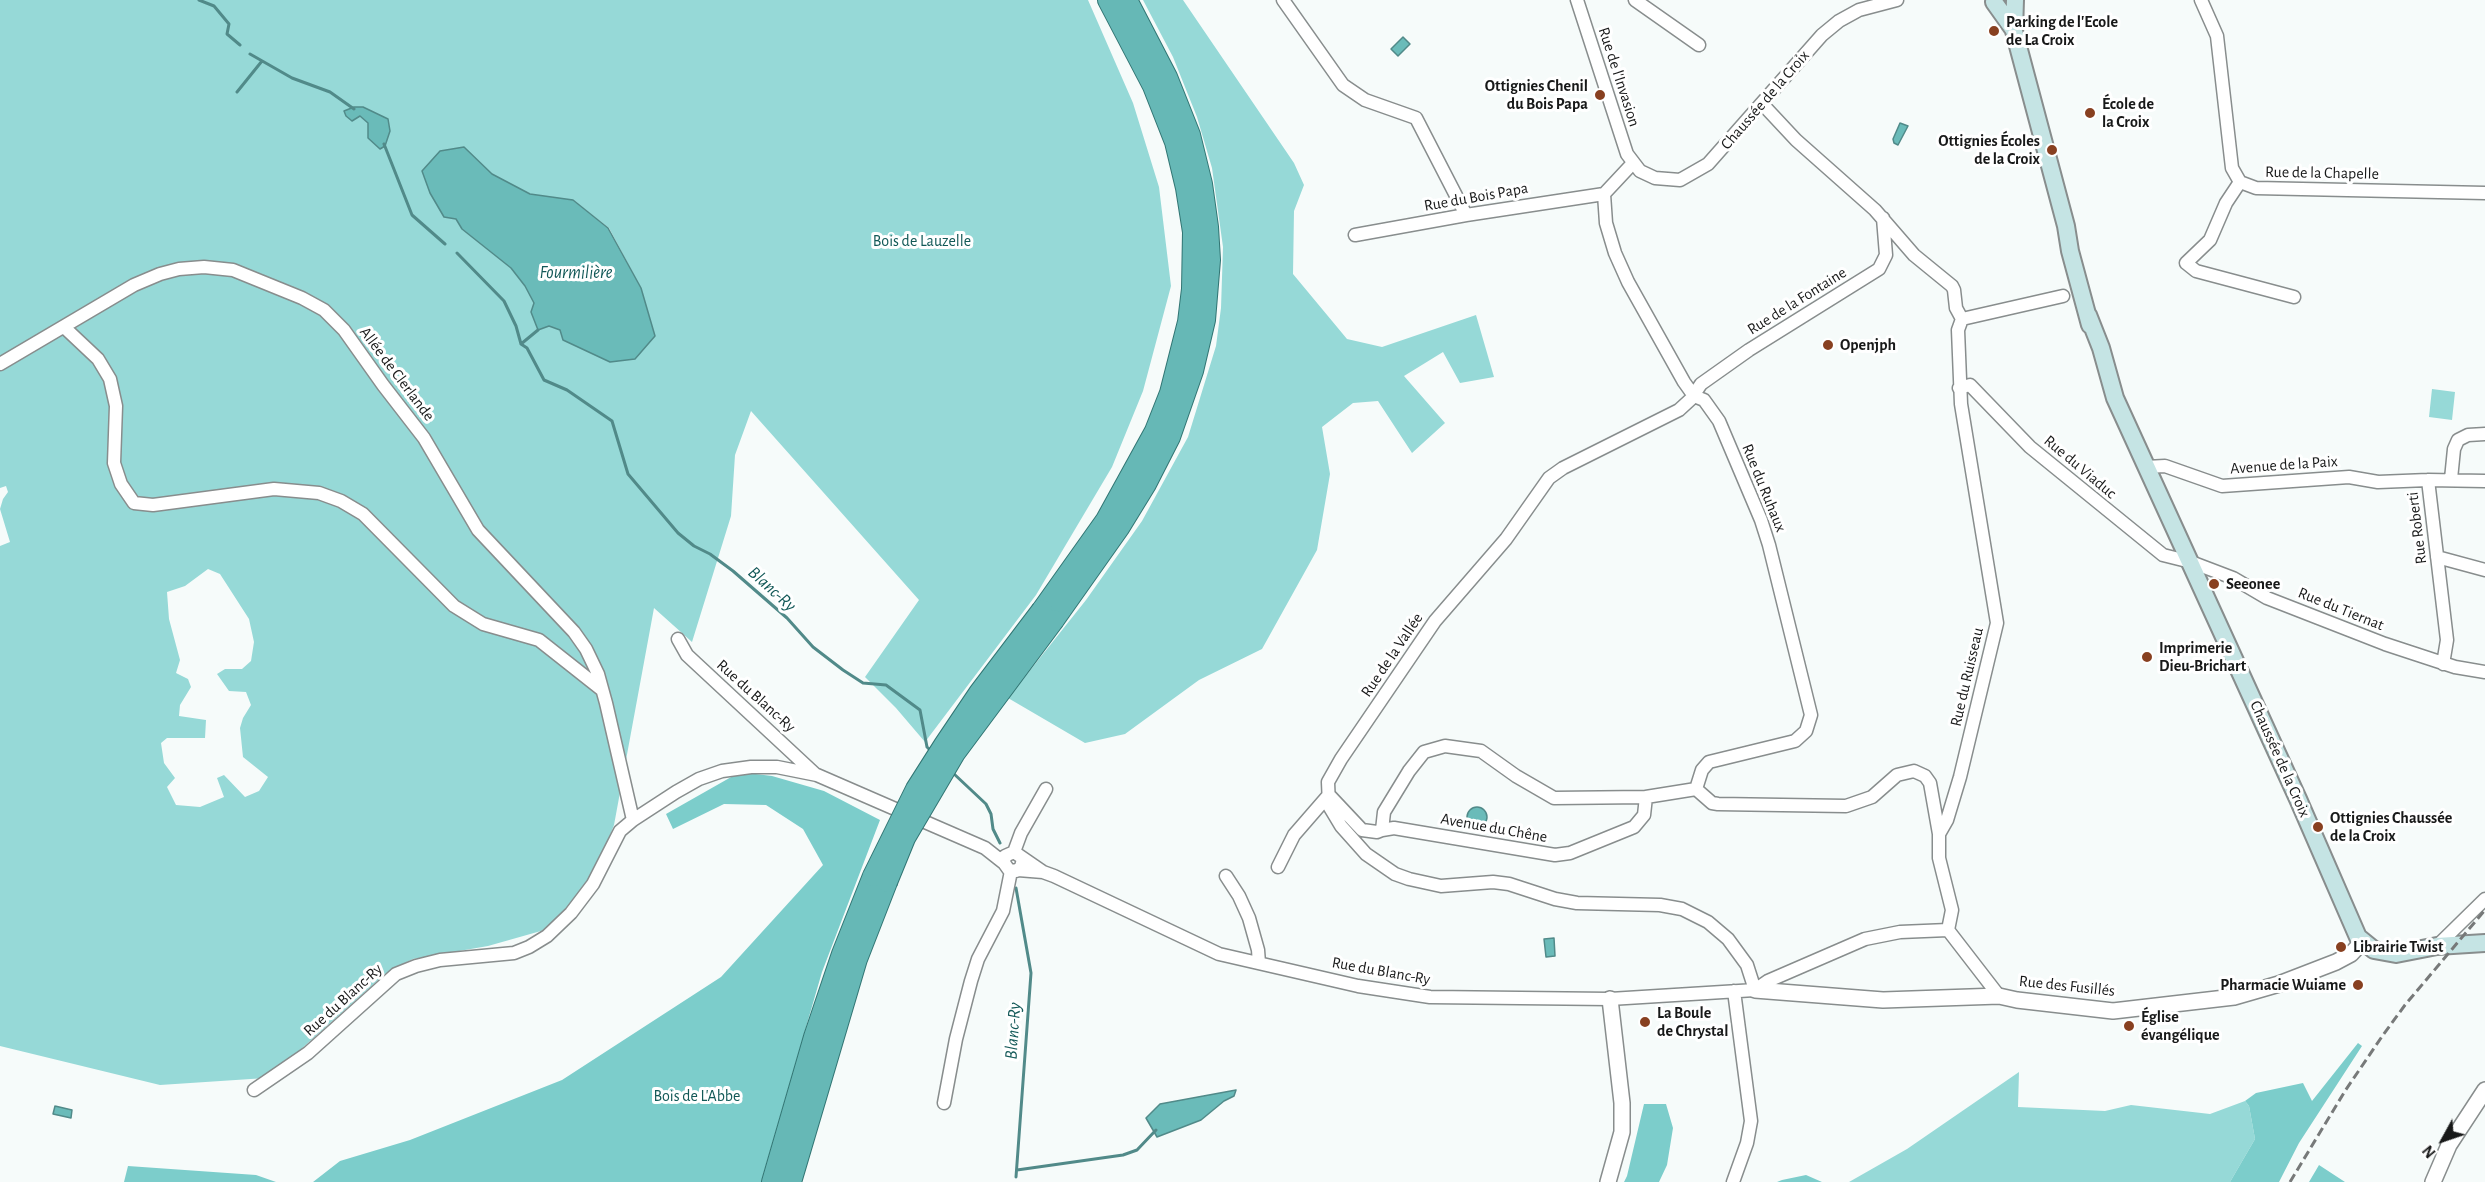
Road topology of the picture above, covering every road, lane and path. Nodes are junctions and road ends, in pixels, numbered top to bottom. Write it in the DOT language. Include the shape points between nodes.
graph roads {
  1 [pos="1108,0"];
  2 [pos="1127,0"];
  3 [pos="1283,0"];
  4 [pos="1577,0"];
  5 [pos="1635,0"];
  6 [pos="1897,0"];
  7 [pos="2015,0"];
  8 [pos="2201,0"];
  9 [pos="1997,1"];
  10 [pos="2014,31"];
  11 [pos="1699,45"];
  12 [pos="1767,109"];
  13 [pos="1633,163"];
  14 [pos="2240,182"];
  15 [pos="2485,193"];
  16 [pos="1604,194"];
  17 [pos="1466,215"];
  18 [pos="1883,218"];
  19 [pos="1355,235"];
  20 [pos="2063,296"];
  21 [pos="2294,297"];
  22 [pos="1962,319"];
  23 [pos="64,327"];
  24 [pos="0,364"];
  25 [pos="1959,388"];
  26 [pos="1694,396"];
  27 [pos="2485,434"];
  28 [pos="2146,467"];
  29 [pos="2451,479"];
  30 [pos="2428,480"];
  31 [pos="2485,481"];
  32 [pos="2437,557"];
  33 [pos="2191,562"];
  34 [pos="2485,570"];
  35 [pos="1048,615"];
  36 [pos="678,639"];
  37 [pos="2443,664"];
  38 [pos="2485,672"];
  39 [pos="601,689"];
  40 [pos="817,775"];
  41 [pos="1046,789"];
  42 [pos="1696,789"];
  43 [pos="1327,794"];
  44 [pos="1646,797"];
  45 [pos="633,820"];
  46 [pos="1382,830"];
  47 [pos="1939,834"];
  48 [pos="1013,861"];
  49 [pos="1278,867"];
  50 [pos="1226,876"];
  51 [pos="880,879"];
  52 [pos="2485,899"];
  53 [pos="1948,930"];
  54 [pos="2363,941"];
  55 [pos="2484,943"];
  56 [pos="2437,946"];
  57 [pos="1259,963"];
  58 [pos="1755,990"];
  59 [pos="1734,991"];
  60 [pos="1999,996"];
  61 [pos="1610,999"];
  62 [pos="254,1090"];
  63 [pos="2485,1090"];
  64 [pos="944,1103"];
  65 [pos="772,1182"];
  66 [pos="791,1182"];
  67 [pos="1608,1182"];
  68 [pos="1733,1182"];
  69 [pos="2433,1182"];
  1 -- 35 [label="highway" via="1153,86 1175,142 1193,232 1191,300 1177,369 1155,431"];
  2 -- 35 [label="highway" via="1167,76 1190,135 1208,227 1206,310 1194,371 1170,437 1146,484 1119,528"];
  3 -- 17 [label="street" via="1343,85 1365,100 1416,118"];
  4 -- 13 [label="street, Rue de l'Invasion" via="1619,133"];
  5 -- 11 [label="street"];
  6 -- 13 [label="street, Chaussée de la Croix" via="1859,10 1822,35 1695,174 1680,180 1655,178"];
  7 -- 10 [label="main road, Chaussée de la Croix"];
  8 -- 14 [label="street, Rue de la Chapelle" via="2217,36 2232,168"];
  9 -- 10 [label="main road, Chaussée de la Croix"];
  10 -- 28 [label="main road, Chaussée de la Croix" via="2088,315 2115,398"];
  12 -- 18 [label="street"];
  13 -- 16 [label="street"];
  14 -- 15 [label="street, Rue de la Chapelle" via="2256,188"];
  14 -- 21 [label="street" via="2226,203 2211,240 2186,263 2196,271"];
  16 -- 17 [label="street, Rue du Bois Papa"];
  16 -- 26 [label="street" via="1606,223 1620,265"];
  17 -- 19 [label="street, Rue du Bois Papa"];
  18 -- 22 [label="street" via="1914,255 1952,286"];
  18 -- 26 [label="street, Rue de la Fontaine" via="1886,255 1879,269 1749,350 1701,384"];
  20 -- 22 [label="street"];
  22 -- 25 [label="street, Rue du Ruisseau" via="1958,330"];
  23 -- 24 [label="street, Allée de Clerlande"];
  23 -- 39 [label="street" via="94,355 110,379 116,406 114,463 121,484 134,503 153,505 274,489 319,493 341,501 363,514 454,606 483,624 539,640"];
  23 -- 39 [label="street, Allée de Clerlande" via="145,280 189,267 240,272 321,308 344,330 424,438 478,530 583,644"];
  25 -- 33 [label="street, Rue du Viaduc" via="1970,385 2030,447 2163,555"];
  25 -- 47 [label="street, Rue du Ruisseau" via="1997,623 1960,777"];
  26 -- 42 [label="street, Rue du Ruhaux" via="1704,400 1723,430 1766,534 1811,715 1809,726 1795,741 1709,762"];
  26 -- 43 [label="street, Rue de la Vallée" via="1672,414 1563,468 1545,482 1506,539 1435,621 1331,774"];
  27 -- 29 [label="street" via="2458,440"];
  28 -- 30 [label="street, Avenue de la Paix" via="2165,466 2222,486 2349,477 2378,482"];
  28 -- 33 [label="main road, Chaussée de la Croix"];
  29 -- 30 [label="street, Rue Roberti"];
  29 -- 31 [label="street"];
  30 -- 32 [label="street, Rue Roberti"];
  32 -- 34 [label="street"];
  32 -- 37 [label="street, Rue Roberti" via="2448,640"];
  33 -- 37 [label="street, Rue du Tiernat" via="2233,578 2267,598"];
  33 -- 54 [label="main road, Chaussée de la Croix"];
  35 -- 51 [label="highway, bridge" via="979,693 933,762 893,832"];
  36 -- 40 [label="street, Rue du Blanc-Ry" via="687,655"];
  37 -- 38 [label="street, Rue du Tiernat"];
  39 -- 45 [label="street, Allée de Clerlande" via="614,729"];
  40 -- 45 [label="street, Rue du Blanc-Ry" via="777,767 723,771 699,779"];
  40 -- 48 [label="street, Rue du Blanc-Ry"];
  41 -- 48 [label="street" via="1021,833"];
  42 -- 44 [label="street"];
  42 -- 47 [label="street" via="1718,804 1841,806 1864,802 1897,774 1914,771 1930,783"];
  43 -- 46 [label="street, Avenue du Chêne" via="1362,830"];
  43 -- 49 [label="street" via="1294,835"];
  43 -- 58 [label="street" via="1341,826 1366,854 1409,879 1441,886 1501,882 1566,902 1660,905 1691,912 1728,939 1747,965"];
  44 -- 46 [label="street, Avenue du Chêne" via="1644,815 1634,827 1570,853 1554,855 1394,828"];
  44 -- 46 [label="street" via="1554,798 1481,752 1445,746 1424,752 1409,771 1384,812"];
  45 -- 62 [label="street, Rue du Blanc-Ry" via="620,831 589,889 547,936 514,953 440,960 396,974 308,1053"];
  47 -- 53 [label="street, Rue du Ruisseau" via="1939,858 1952,910"];
  48 -- 57 [label="street, Rue du Blanc-Ry" via="1037,866 1206,950"];
  48 -- 64 [label="street" via="1003,911 978,958 971,981"];
  50 -- 57 [label="street" via="1249,918"];
  51 -- 65 [label="highway" via="842,954"];
  51 -- 66 [label="highway"];
  52 -- 56 [label="street"];
  53 -- 58 [label="street, Rue du Blanc-Ry" via="1900,932 1865,939"];
  53 -- 60 [label="street"];
  54 -- 56 [label="main road" via="2374,950 2396,954"];
  54 -- 60 [label="street, Rue des Fusillés" via="2336,962 2234,997 2113,1011"];
  55 -- 56 [label="main road"];
  57 -- 61 [label="street, Rue du Blanc-Ry" via="1415,995"];
  58 -- 59 [label="street, Rue du Blanc-Ry"];
  58 -- 60 [label="street, Rue des Fusillés" via="1883,1000"];
  59 -- 61 [label="street, Rue du Blanc-Ry"];
  59 -- 68 [label="street" via="1751,1121"];
  61 -- 67 [label="street" via="1622,1132"];
  63 -- 69 [label="street" via="2449,1145"];
}
